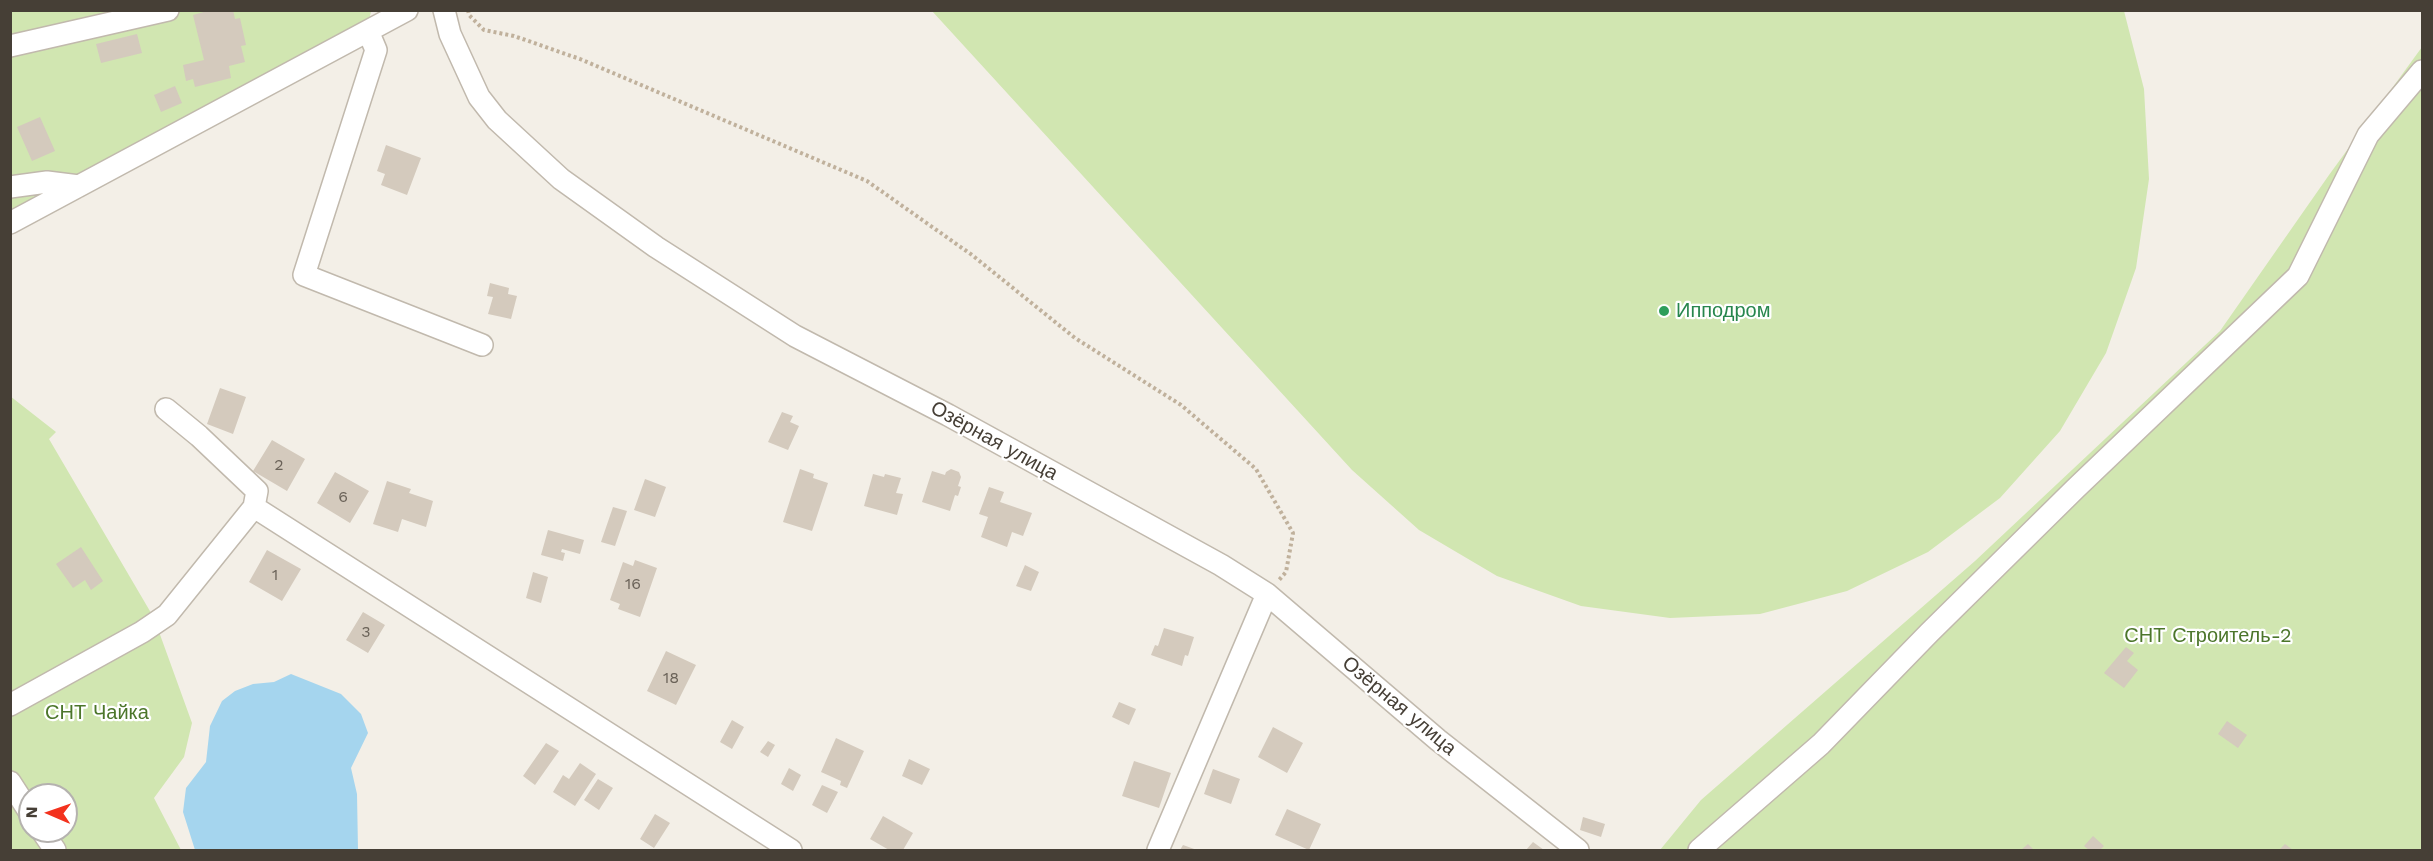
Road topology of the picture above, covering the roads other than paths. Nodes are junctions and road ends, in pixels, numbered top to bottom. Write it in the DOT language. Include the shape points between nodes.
graph roads {
  1 [pos="168,10"];
  2 [pos="407,10"];
  3 [pos="444,10"];
  4 [pos="368,32"];
  5 [pos="10,46"];
  6 [pos="2422,71"];
  7 [pos="79,186"];
  8 [pos="10,187"];
  9 [pos="10,223"];
  10 [pos="482,345"];
  11 [pos="166,409"];
  12 [pos="254,507"];
  13 [pos="1267,594"];
  14 [pos="10,705"];
  15 [pos="791,850"];
  16 [pos="1158,850"];
  17 [pos="1578,850"];
  18 [pos="1699,850"];
  1 -- 5 [label="street"];
  2 -- 4 [label="street"];
  3 -- 13 [label="street, Озёрная улица" via="467,75 497,120 561,179 656,247 795,336 948,415"];
  4 -- 7 [label="street"];
  4 -- 10 [label="street" via="376,50 304,275"];
  6 -- 18 [label="street" via="2368,135 2298,276 2075,489 1821,744"];
  7 -- 8 [label="street" via="47,182"];
  7 -- 9 [label="street"];
  11 -- 12 [label="street" via="257,490"];
  12 -- 14 [label="street" via="167,615"];
  12 -- 15 [label="street"];
  13 -- 16 [label="street"];
  13 -- 17 [label="street, Озёрная улица" via="1438,740"];
}
